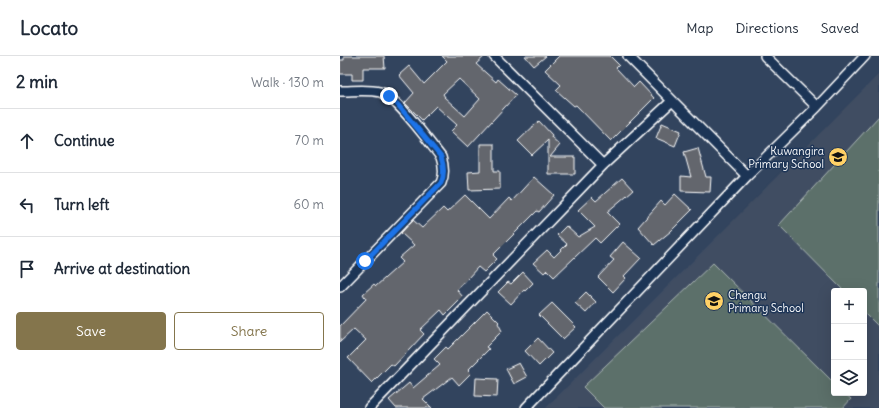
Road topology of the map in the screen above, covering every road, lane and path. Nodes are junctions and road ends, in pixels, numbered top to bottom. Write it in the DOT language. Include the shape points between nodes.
graph roads {
  1 [pos="494,56"];
  2 [pos="628,56"];
  3 [pos="765,56"];
  4 [pos="865,56"];
  5 [pos="340,91"];
  6 [pos="672,101"];
  7 [pos="816,107"];
  8 [pos="603,165"];
  9 [pos="747,176"];
  10 [pos="340,288"];
  11 [pos="368,408"];
  12 [pos="526,408"];
  1 -- 8 [label="street"];
  2 -- 6 [label="street"];
  3 -- 7 [label="street"];
  4 -- 7 [label="street"];
  5 -- 10 [label="street" via="374,91 389,96 441,157 444,176 441,183"];
  6 -- 8 [label="street"];
  6 -- 9 [label="street"];
  7 -- 9 [label="street"];
  8 -- 11 [label="street"];
  9 -- 12 [label="street"];
}
